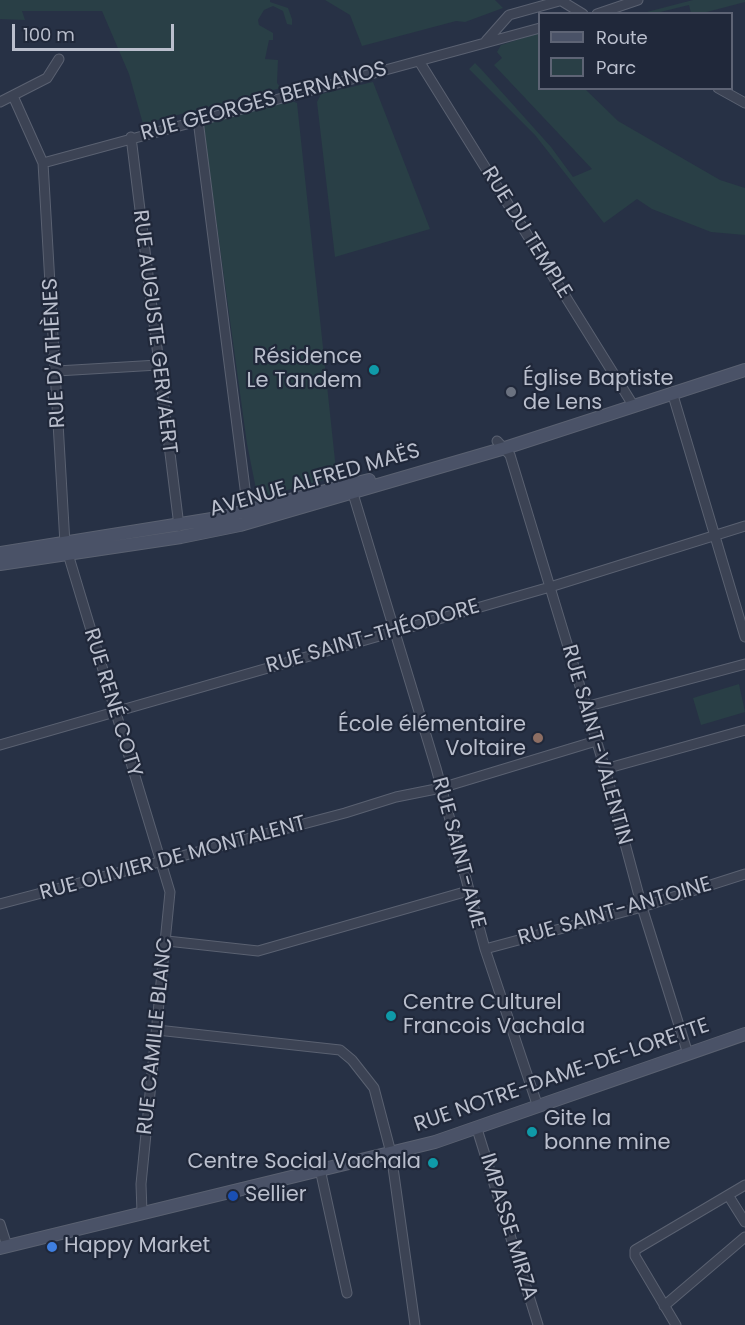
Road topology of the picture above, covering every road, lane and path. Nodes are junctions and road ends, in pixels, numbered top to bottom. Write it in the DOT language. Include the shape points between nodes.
graph roads {
  1 [pos="561,0"];
  2 [pos="638,0"];
  3 [pos="580,12"];
  4 [pos="603,12"];
  5 [pos="538,28"];
  6 [pos="486,42"];
  7 [pos="59,59"];
  8 [pos="419,61"];
  9 [pos="721,90"];
  10 [pos="13,96"];
  11 [pos="0,102"];
  12 [pos="745,104"];
  13 [pos="198,120"];
  14 [pos="131,137"];
  15 [pos="43,163"];
  16 [pos="158,366"];
  17 [pos="745,370"];
  18 [pos="57,371"];
  19 [pos="672,392"];
  20 [pos="633,405"];
  21 [pos="501,444"];
  22 [pos="351,489"];
  23 [pos="248,512"];
  24 [pos="179,526"];
  25 [pos="745,526"];
  26 [pos="714,536"];
  27 [pos="66,549"];
  28 [pos="0,553"];
  29 [pos="0,564"];
  30 [pos="550,587"];
  31 [pos="393,631"];
  32 [pos="745,638"];
  33 [pos="745,664"];
  34 [pos="585,706"];
  35 [pos="114,712"];
  36 [pos="745,730"];
  37 [pos="596,741"];
  38 [pos="0,745"];
  39 [pos="605,769"];
  40 [pos="441,788"];
  41 [pos="161,862"];
  42 [pos="745,874"];
  43 [pos="468,891"];
  44 [pos="0,904"];
  45 [pos="642,907"];
  46 [pos="166,941"];
  47 [pos="485,949"];
  48 [pos="157,1030"];
  49 [pos="745,1034"];
  50 [pos="688,1054"];
  51 [pos="538,1107"];
  52 [pos="477,1129"];
  53 [pos="391,1153"];
  54 [pos="320,1169"];
  55 [pos="745,1185"];
  56 [pos="728,1195"];
  57 [pos="142,1212"];
  58 [pos="745,1222"];
  59 [pos="0,1224"];
  60 [pos="745,1237"];
  61 [pos="3,1247"];
  62 [pos="346,1293"];
  63 [pos="664,1306"];
  64 [pos="415,1325"];
  65 [pos="538,1325"];
  66 [pos="676,1325"];
  1 -- 3 [label="street"];
  1 -- 6 [label="street" via="514,13"];
  2 -- 4 [label="street"];
  5 -- 6 [label="street, RUE GEORGES BERNANOS"];
  6 -- 8 [label="street, RUE GEORGES BERNANOS"];
  7 -- 10 [label="street" via="47,78"];
  8 -- 13 [label="street, RUE GEORGES BERNANOS"];
  8 -- 20 [label="street, RUE DU TEMPLE"];
  9 -- 12 [label="street"];
  10 -- 11 [label="street"];
  10 -- 15 [label="street"];
  13 -- 14 [label="street, RUE GEORGES BERNANOS"];
  13 -- 23 [label="street"];
  14 -- 15 [label="street, RUE GEORGES BERNANOS"];
  14 -- 16 [label="street, RUE AUGUSTE GERVAERT"];
  15 -- 18 [label="street, RUE D'ATHÈNES"];
  16 -- 18 [label="street"];
  16 -- 24 [label="street, RUE AUGUSTE GERVAERT"];
  17 -- 19 [label="main road, AVENUE ALFRED MAËS"];
  18 -- 27 [label="street, RUE D'ATHÈNES"];
  19 -- 20 [label="main road, AVENUE ALFRED MAËS"];
  19 -- 26 [label="street"];
  20 -- 21 [label="main road, AVENUE ALFRED MAËS"];
  20 -- 21 [label="main road, AVENUE ALFRED MAËS" via="621,404"];
  21 -- 22 [label="main road, AVENUE ALFRED MAËS"];
  21 -- 30 [label="street, RUE SAINT-VALENTIN" via="510,455"];
  22 -- 23 [label="main road, AVENUE ALFRED MAËS"];
  22 -- 27 [label="main road, AVENUE ALFRED MAËS" via="221,529"];
  22 -- 31 [label="street, RUE SAINT-AME"];
  23 -- 24 [label="main road, AVENUE ALFRED MAËS"];
  24 -- 27 [label="main road, AVENUE ALFRED MAËS"];
  25 -- 26 [label="street, RUE SAINT-THÉODORE"];
  26 -- 30 [label="street, RUE SAINT-THÉODORE"];
  26 -- 32 [label="street"];
  27 -- 28 [label="main road, AVENUE ALFRED MAËS"];
  27 -- 29 [label="main road, AVENUE ALFRED MAËS"];
  27 -- 35 [label="street, RUE RENÉ COTY"];
  30 -- 31 [label="street, RUE SAINT-THÉODORE"];
  30 -- 34 [label="street, RUE SAINT-VALENTIN"];
  31 -- 35 [label="street, RUE SAINT-THÉODORE"];
  31 -- 40 [label="street, RUE SAINT-AME"];
  33 -- 34 [label="street"];
  34 -- 37 [label="street, RUE SAINT-VALENTIN"];
  35 -- 38 [label="street, RUE SAINT-THÉODORE"];
  35 -- 41 [label="street, RUE RENÉ COTY"];
  36 -- 39 [label="street"];
  37 -- 39 [label="street, RUE SAINT-VALENTIN"];
  37 -- 40 [label="street, RUE OLIVIER DE MONTALENT"];
  39 -- 45 [label="street, RUE SAINT-VALENTIN"];
  40 -- 41 [label="street, RUE OLIVIER DE MONTALENT"];
  40 -- 43 [label="street, RUE SAINT-AME"];
  41 -- 44 [label="street, RUE OLIVIER DE MONTALENT"];
  41 -- 46 [label="street, RUE CAMILLE BLANC" via="170,892"];
  42 -- 45 [label="street, RUE SAINT-ANTOINE"];
  43 -- 46 [label="street" via="258,951"];
  43 -- 47 [label="street, RUE SAINT-AME"];
  45 -- 47 [label="street, RUE SAINT-ANTOINE"];
  45 -- 50 [label="street, RUE SAINT-VALENTIN"];
  46 -- 48 [label="street, RUE CAMILLE BLANC"];
  47 -- 51 [label="street, RUE SAINT-AME"];
  48 -- 53 [label="street" via="340,1050 374,1088"];
  48 -- 57 [label="street, RUE CAMILLE BLANC"];
  49 -- 50 [label="main road, RUE NOTRE-DAME-DE-LORETTE"];
  50 -- 51 [label="main road, RUE NOTRE-DAME-DE-LORETTE"];
  51 -- 52 [label="main road, RUE NOTRE-DAME-DE-LORETTE"];
  52 -- 53 [label="main road, RUE NOTRE-DAME-DE-LORETTE"];
  52 -- 65 [label="street, IMPASSE MIRZA"];
  53 -- 54 [label="main road, RUE NOTRE-DAME-DE-LORETTE"];
  53 -- 64 [label="street"];
  54 -- 57 [label="main road, RUE NOTRE-DAME-DE-LORETTE"];
  54 -- 62 [label="street"];
  55 -- 56 [label="street"];
  56 -- 58 [label="street"];
  56 -- 63 [label="street" via="635,1250"];
  57 -- 61 [label="main road, RUE NOTRE-DAME-DE-LORETTE"];
  59 -- 61 [label="street"];
  60 -- 63 [label="street"];
  63 -- 66 [label="street"];
}
